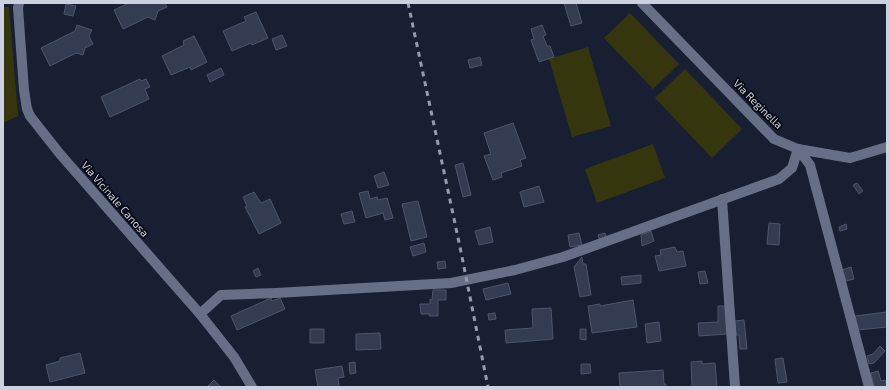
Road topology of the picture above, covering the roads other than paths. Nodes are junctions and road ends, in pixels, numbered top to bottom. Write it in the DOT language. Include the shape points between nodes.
graph roads {
  1 [pos="19,3"];
  2 [pos="642,3"];
  3 [pos="887,147"];
  4 [pos="798,149"];
  5 [pos="722,199"];
  6 [pos="200,314"];
  7 [pos="252,387"];
  8 [pos="735,387"];
  9 [pos="869,387"];
  1 -- 6 [label="street, Via Vicinale Canosa" via="24,90 30,116"];
  2 -- 4 [label="street, Via Reginella" via="774,138"];
  3 -- 4 [label="street, Via Reginella" via="850,158"];
  4 -- 5 [label="street" via="792,168 779,179"];
  4 -- 9 [label="street" via="810,165"];
  5 -- 6 [label="street" via="563,257 515,270 451,283 221,295"];
  5 -- 8 [label="street"];
  6 -- 7 [label="street, Via Vicinale Canosa" via="238,362"];
}
